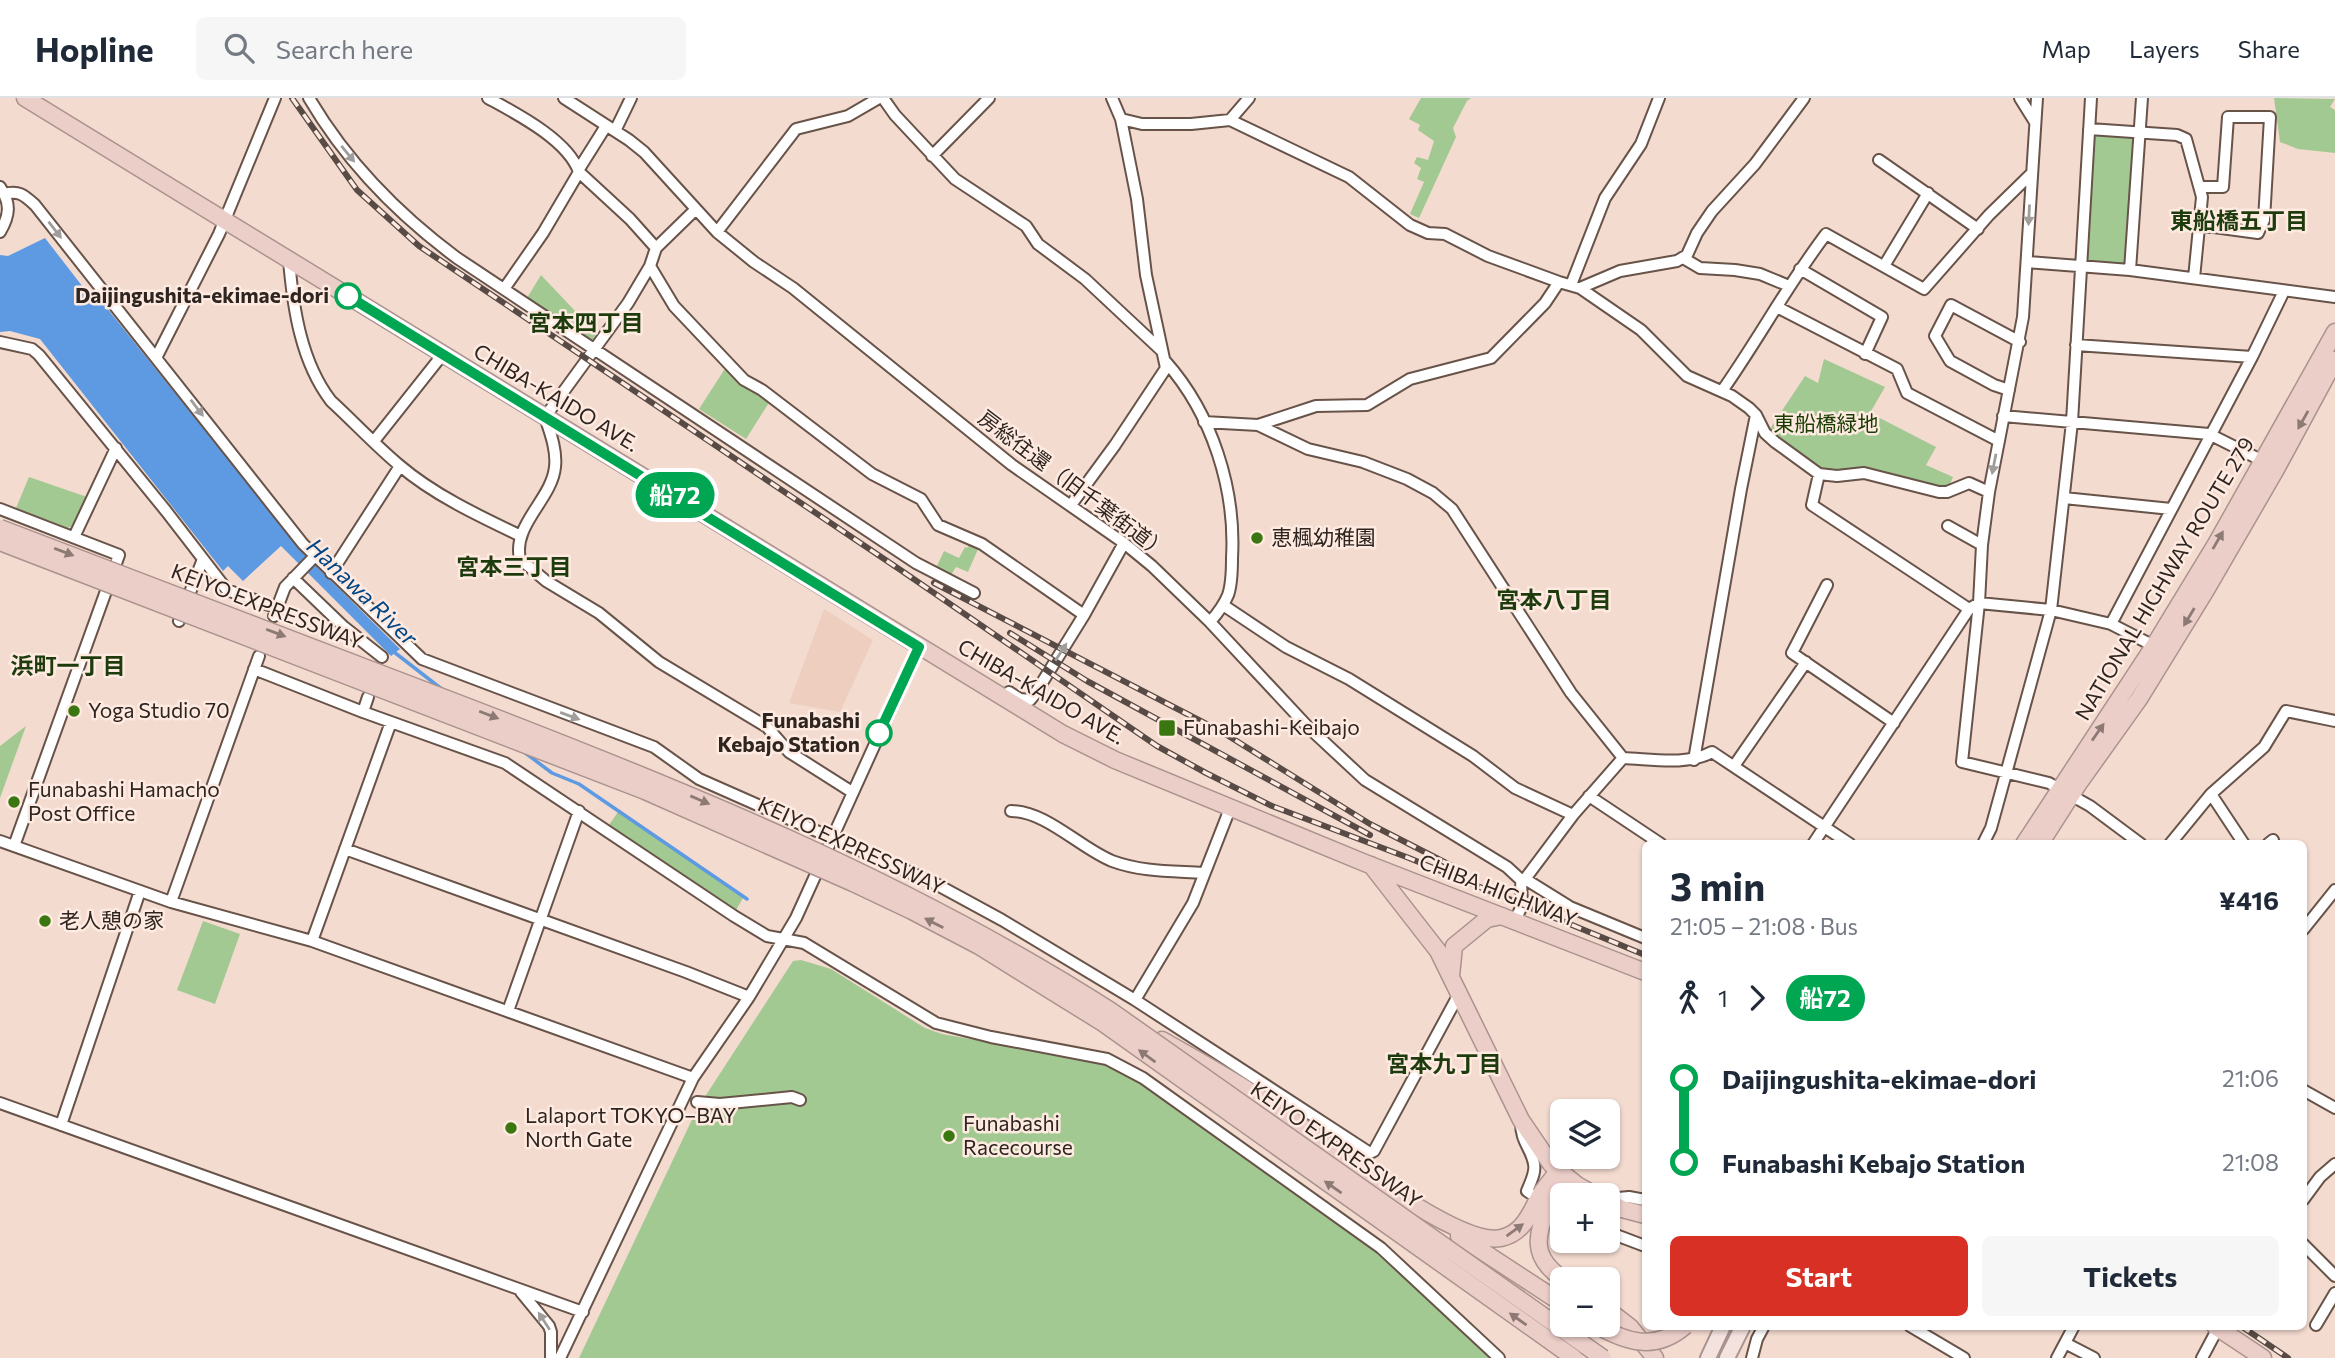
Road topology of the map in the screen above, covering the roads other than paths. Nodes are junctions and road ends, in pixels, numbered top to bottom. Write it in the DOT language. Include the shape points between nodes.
graph roads {
  1 [pos="25,98"];
  2 [pos="275,98"];
  3 [pos="309,98"];
  4 [pos="488,98"];
  5 [pos="564,98"];
  6 [pos="631,98"];
  7 [pos="881,98"];
  8 [pos="989,98"];
  9 [pos="1112,98"];
  10 [pos="1249,98"];
  11 [pos="1659,98"];
  12 [pos="1804,98"];
  13 [pos="2020,98"];
  14 [pos="2038,98"];
  15 [pos="2091,98"];
  16 [pos="2142,98"];
  17 [pos="1121,119"];
  18 [pos="1230,120"];
  19 [pos="2035,122"];
  20 [pos="611,129"];
  21 [pos="2089,130"];
  22 [pos="2140,132"];
  23 [pos="932,156"];
  24 [pos="1879,160"];
  25 [pos="579,171"];
  26 [pos="2032,173"];
  27 [pos="2201,187"];
  28 [pos="2,190"];
  29 [pos="1928,193"];
  30 [pos="696,209"];
  31 [pos="225,220"];
  32 [pos="2199,225"];
  33 [pos="1978,229"];
  34 [pos="0,231"];
  35 [pos="718,232"];
  36 [pos="656,248"];
  37 [pos="1683,258"];
  38 [pos="289,260"];
  39 [pos="2027,262"];
  40 [pos="2081,265"];
  41 [pos="650,266"];
  42 [pos="1884,266"];
  43 [pos="1800,269"];
  44 [pos="2130,270"];
  45 [pos="2194,278"];
  46 [pos="1559,282"];
  47 [pos="1789,286"];
  48 [pos="1575,287"];
  49 [pos="504,289"];
  50 [pos="2284,292"];
  51 [pos="2335,297"];
  52 [pos="1777,307"];
  53 [pos="2335,331"];
  54 [pos="0,342"];
  55 [pos="2020,342"];
  56 [pos="2076,345"];
  57 [pos="594,349"];
  58 [pos="443,354"];
  59 [pos="1865,354"];
  60 [pos="157,356"];
  61 [pos="2252,356"];
  62 [pos="1165,357"];
  63 [pos="2333,371"];
  64 [pos="2008,390"];
  65 [pos="1722,391"];
  66 [pos="1756,415"];
  67 [pos="2003,416"];
  68 [pos="545,417"];
  69 [pos="1204,422"];
  70 [pos="2072,422"];
  71 [pos="1258,425"];
  72 [pos="2209,434"];
  73 [pos="1998,440"];
  74 [pos="374,441"];
  75 [pos="116,448"];
  76 [pos="2263,461"];
  77 [pos="400,466"];
  78 [pos="1819,474"];
  79 [pos="1989,492"];
  80 [pos="2064,498"];
  81 [pos="1071,505"];
  82 [pos="0,509"];
  83 [pos="2171,509"];
  84 [pos="1948,526"];
  85 [pos="0,528"];
  86 [pos="521,536"];
  87 [pos="74,537"];
  88 [pos="0,542"];
  89 [pos="1124,543"];
  90 [pos="1982,545"];
  91 [pos="314,558"];
  92 [pos="203,559"];
  93 [pos="964,572"];
  94 [pos="331,573"];
  95 [pos="296,575"];
  96 [pos="958,584"];
  97 [pos="1827,586"];
  98 [pos="974,593"];
  99 [pos="1223,605"];
  100 [pos="1974,606"];
  101 [pos="2051,610"];
  102 [pos="1084,615"];
  103 [pos="179,621"];
  104 [pos="1210,622"];
  105 [pos="2111,624"];
  106 [pos="2154,646"];
  107 [pos="919,647"];
  108 [pos="259,656"];
  109 [pos="382,657"];
  110 [pos="1807,663"];
  111 [pos="254,669"];
  112 [pos="976,680"];
  113 [pos="368,697"];
  114 [pos="363,712"];
  115 [pos="2335,721"];
  116 [pos="391,722"];
  117 [pos="1894,723"];
  118 [pos="1623,758"];
  119 [pos="1694,760"];
  120 [pos="1734,766"];
  121 [pos="2006,773"];
  122 [pos="852,792"];
  123 [pos="2065,792"];
  124 [pos="2211,794"];
  125 [pos="1589,796"];
  126 [pos="1231,806"];
  127 [pos="579,811"];
  128 [pos="1011,811"];
  129 [pos="1573,816"];
  130 [pos="1825,827"];
  131 [pos="832,836"];
  132 [pos="1655,840"];
  133 [pos="1816,840"];
  134 [pos="1844,840"];
  135 [pos="1985,840"];
  136 [pos="2027,840"];
  137 [pos="2042,840"];
  138 [pos="2135,840"];
  139 [pos="2173,840"];
  140 [pos="2242,840"];
  141 [pos="0,841"];
  142 [pos="14,846"];
  143 [pos="345,849"];
  144 [pos="1371,865"];
  145 [pos="1203,873"];
  146 [pos="1523,880"];
  147 [pos="2335,890"];
  148 [pos="140,891"];
  149 [pos="171,902"];
  150 [pos="1509,918"];
  151 [pos="540,919"];
  152 [pos="2307,925"];
  153 [pos="1642,937"];
  154 [pos="785,939"];
  155 [pos="312,941"];
  156 [pos="1642,971"];
  157 [pos="1451,976"];
  158 [pos="1460,994"];
  159 [pos="749,998"];
  160 [pos="1135,1000"];
  161 [pos="508,1011"];
  162 [pos="1111,1012"];
  163 [pos="693,1078"];
  164 [pos="2307,1092"];
  165 [pos="800,1100"];
  166 [pos="697,1102"];
  167 [pos="0,1103"];
  168 [pos="2335,1108"];
  169 [pos="1521,1120"];
  170 [pos="61,1125"];
  171 [pos="2335,1164"];
  172 [pos="1559,1171"];
  173 [pos="1577,1183"];
  174 [pos="1530,1193"];
  175 [pos="2307,1195"];
  176 [pos="1620,1199"];
  177 [pos="1642,1199"];
  178 [pos="1420,1208"];
  179 [pos="1620,1208"];
  180 [pos="1642,1214"];
  181 [pos="1620,1237"];
  182 [pos="1642,1245"];
  183 [pos="2307,1248"];
  184 [pos="1550,1267"];
  185 [pos="2335,1276"];
  186 [pos="519,1290"];
  187 [pos="2335,1293"];
  188 [pos="1550,1296"];
  189 [pos="583,1312"];
  190 [pos="1620,1319"];
  191 [pos="2316,1325"];
  192 [pos="1678,1330"];
  193 [pos="1721,1330"];
  194 [pos="1741,1330"];
  195 [pos="1762,1330"];
  196 [pos="1917,1330"];
  197 [pos="2072,1330"];
  198 [pos="2216,1330"];
  199 [pos="2221,1330"];
  200 [pos="1620,1337"];
  201 [pos="2065,1343"];
  202 [pos="551,1358"];
  203 [pos="560,1358"];
  204 [pos="1499,1358"];
  205 [pos="1574,1358"];
  206 [pos="1602,1358"];
  207 [pos="1655,1358"];
  208 [pos="1708,1358"];
  209 [pos="1727,1358"];
  210 [pos="1752,1358"];
  211 [pos="1964,1358"];
  212 [pos="2057,1358"];
  213 [pos="2094,1358"];
  214 [pos="2202,1358"];
  215 [pos="2263,1358"];
  1 -- 31 [label="highway, CHIBA-KAIDO AVE."];
  2 -- 31 [label="street"];
  3 -- 49 [label="street, one-way" via="343,148 396,207 436,243"];
  4 -- 25 [label="street" via="539,128"];
  5 -- 20 [label="street, 房総往還（旧千葉街道）"];
  6 -- 20 [label="street"];
  7 -- 23 [label="street"];
  7 -- 35 [label="street" via="848,116 796,129"];
  8 -- 23 [label="street"];
  9 -- 17 [label="street"];
  10 -- 18 [label="street"];
  11 -- 48 [label="street" via="1641,144 1605,198"];
  12 -- 37 [label="street" via="1755,164 1712,211"];
  13 -- 19 [label="street"];
  14 -- 19 [label="street"];
  15 -- 21 [label="street"];
  16 -- 22 [label="street"];
  17 -- 18 [label="street" via="1154,124"];
  17 -- 62 [label="street" via="1146,275"];
  18 -- 46 [label="street" via="1349,177 1410,225 1445,234 1488,256"];
  19 -- 26 [label="street"];
  20 -- 25 [label="street"];
  20 -- 30 [label="street, 房総往還（旧千葉街道）" via="644,152"];
  21 -- 22 [label="street"];
  21 -- 40 [label="street"];
  22 -- 27 [label="street" via="2186,139"];
  22 -- 44 [label="street"];
  23 -- 62 [label="street" via="955,179 1026,226 1038,244 1085,279"];
  24 -- 29 [label="street"];
  25 -- 36 [label="street"];
  25 -- 49 [label="street"];
  26 -- 33 [label="street"];
  26 -- 39 [label="street, one-way"];
  27 -- 32 [label="street"];
  27 -- 32 [label="street" via="2223,187 2228,117 2270,117 2264,220 2258,233"];
  28 -- 34 [label="street" via="8,216"];
  28 -- 60 [label="street, one-way" via="22,193 35,205"];
  29 -- 33 [label="street"];
  29 -- 42 [label="street"];
  30 -- 35 [label="street, 房総往還（旧千葉街道）"];
  30 -- 36 [label="street"];
  31 -- 38 [label="highway, CHIBA-KAIDO AVE."];
  31 -- 60 [label="street"];
  32 -- 45 [label="street"];
  33 -- 42 [label="street" via="1924,289"];
  35 -- 81 [label="street, 房総往還（旧千葉街道）" via="993,451"];
  36 -- 41 [label="street"];
  37 -- 47 [label="street" via="1700,268 1760,274"];
  37 -- 48 [label="street" via="1620,271"];
  38 -- 58 [label="highway, CHIBA-KAIDO AVE."];
  38 -- 74 [label="street" via="306,355 331,401"];
  39 -- 40 [label="street"];
  39 -- 55 [label="street"];
  40 -- 44 [label="street"];
  40 -- 56 [label="street"];
  41 -- 57 [label="street"];
  41 -- 102 [label="street" via="674,306 744,380 872,474 921,499 938,525 982,544"];
  42 -- 43 [label="street" via="1826,234"];
  43 -- 47 [label="street"];
  43 -- 59 [label="street" via="1882,317"];
  44 -- 45 [label="street"];
  45 -- 50 [label="street"];
  46 -- 48 [label="street"];
  46 -- 71 [label="street" via="1492,358 1410,379 1367,405 1316,406"];
  47 -- 52 [label="street"];
  48 -- 65 [label="street" via="1641,330 1686,376"];
  49 -- 57 [label="street"];
  50 -- 51 [label="street"];
  50 -- 61 [label="street"];
  52 -- 59 [label="street"];
  52 -- 65 [label="street"];
  53 -- 76 [label="highway, NATIONAL HIGHWAY ROUTE 279"];
  54 -- 75 [label="street" via="40,355"];
  55 -- 64 [label="street"];
  55 -- 64 [label="street" via="1951,305 1935,336 1950,361"];
  56 -- 61 [label="street"];
  56 -- 70 [label="street"];
  57 -- 68 [label="street"];
  57 -- 96 [label="street" via="897,550"];
  58 -- 68 [label="highway, CHIBA-KAIDO AVE."];
  58 -- 74 [label="street"];
  59 -- 73 [label="street" via="1897,369 1908,393"];
  60 -- 91 [label="street, one-way"];
  61 -- 72 [label="street"];
  62 -- 69 [label="street"];
  62 -- 81 [label="street" via="1164,373"];
  63 -- 123 [label="highway, NATIONAL HIGHWAY ROUTE 279, one-way" via="2139,699"];
  64 -- 67 [label="street"];
  65 -- 66 [label="street"];
  66 -- 78 [label="street" via="1765,433"];
  66 -- 119 [label="street"];
  67 -- 70 [label="street"];
  67 -- 73 [label="street"];
  68 -- 86 [label="street" via="555,467 550,486"];
  68 -- 107 [label="highway, CHIBA-KAIDO AVE."];
  69 -- 71 [label="street"];
  69 -- 99 [label="street" via="1226,482 1233,517 1231,579"];
  70 -- 72 [label="street"];
  70 -- 80 [label="street"];
  71 -- 118 [label="street" via="1308,449 1363,462 1407,480 1452,509 1571,692"];
  72 -- 76 [label="street"];
  72 -- 83 [label="street"];
  73 -- 79 [label="street, one-way"];
  74 -- 77 [label="street"];
  75 -- 87 [label="street"];
  75 -- 92 [label="street"];
  106 -- 76 [label="highway, NATIONAL HIGHWAY ROUTE 279, one-way"];
  77 -- 86 [label="street"];
  77 -- 94 [label="street"];
  78 -- 79 [label="street" via="1864,473 1939,492 1969,483"];
  78 -- 100 [label="street" via="1812,505"];
  79 -- 90 [label="street"];
  80 -- 83 [label="street"];
  80 -- 101 [label="street"];
  81 -- 89 [label="street, 房総往還（旧千葉街道）"];
  82 -- 87 [label="street"];
  83 -- 105 [label="street"];
  84 -- 90 [label="street"];
  85 -- 162 [label="highway, KEIYO EXPRESSWAY, one-way, bridge" via="544,736 779,834 985,934"];
  86 -- 122 [label="street" via="520,559 546,581 599,613 659,663 767,727 789,752"];
  87 -- 142 [label="street" via="119,555"];
  205 -- 88 [label="highway, KEIYO EXPRESSWAY, one-way, bridge" via="1103,1023 968,940 853,883 645,791"];
  89 -- 102 [label="street"];
  89 -- 104 [label="street, 房総往還（旧千葉街道）"];
  90 -- 100 [label="street"];
  91 -- 94 [label="street"];
  91 -- 95 [label="street"];
  92 -- 95 [label="street" via="227,590 275,612 285,587"];
  92 -- 103 [label="street"];
  93 -- 96 [label="street"];
  94 -- 131 [label="street, one-way" via="422,659 654,747 699,779"];
  95 -- 109 [label="street" via="344,628"];
  96 -- 98 [label="street"];
  97 -- 110 [label="street" via="1792,653"];
  99 -- 104 [label="street"];
  99 -- 129 [label="street" via="1473,756 1515,788"];
  100 -- 101 [label="street"];
  100 -- 117 [label="street"];
  100 -- 121 [label="street" via="1962,762"];
  101 -- 105 [label="street"];
  101 -- 121 [label="street"];
  112 -- 102 [label="street, one-way" via="985,678 1030,700"];
  104 -- 146 [label="street, 房総往還（旧千葉街道）" via="1289,709 1365,780"];
  105 -- 106 [label="street"];
  123 -- 106 [label="highway, NATIONAL HIGHWAY ROUTE 279, one-way"];
  107 -- 112 [label="highway, CHIBA-KAIDO AVE."];
  107 -- 122 [label="street"];
  108 -- 111 [label="street"];
  110 -- 117 [label="street"];
  110 -- 120 [label="street"];
  111 -- 114 [label="street"];
  111 -- 149 [label="street"];
  112 -- 126 [label="highway, CHIBA-KAIDO AVE." via="1115,760"];
  113 -- 114 [label="street"];
  114 -- 116 [label="street"];
  115 -- 124 [label="street" via="2286,711 2264,747"];
  116 -- 127 [label="street" via="505,763"];
  116 -- 143 [label="street"];
  117 -- 130 [label="street"];
  118 -- 119 [label="street"];
  118 -- 125 [label="street"];
  119 -- 120 [label="street" via="1712,752"];
  120 -- 130 [label="street"];
  121 -- 123 [label="street" via="2049,783"];
  121 -- 135 [label="street"];
  122 -- 131 [label="street"];
  123 -- 136 [label="highway, NATIONAL HIGHWAY ROUTE 279"];
  123 -- 137 [label="highway, NATIONAL HIGHWAY ROUTE 279"];
  123 -- 138 [label="street"];
  124 -- 139 [label="street"];
  124 -- 140 [label="street"];
  125 -- 129 [label="street"];
  125 -- 132 [label="street"];
  126 -- 144 [label="highway, CHIBA HIGHWAY"];
  126 -- 145 [label="street"];
  127 -- 151 [label="street"];
  127 -- 154 [label="street" via="734,916 767,936"];
  128 -- 145 [label="street" via="1027,813 1125,865"];
  129 -- 146 [label="street"];
  130 -- 133 [label="street"];
  130 -- 134 [label="street"];
  131 -- 154 [label="street"];
  131 -- 160 [label="street" via="934,883"];
  141 -- 142 [label="street"];
  142 -- 148 [label="street"];
  143 -- 151 [label="street"];
  143 -- 155 [label="street"];
  144 -- 150 [label="highway, CHIBA HIGHWAY"];
  144 -- 157 [label="highway" via="1430,938"];
  145 -- 160 [label="street" via="1193,903"];
  146 -- 150 [label="street" via="1522,906"];
  146 -- 153 [label="street, 房総往還（旧千葉街道）" via="1570,907"];
  147 -- 152 [label="street"];
  148 -- 149 [label="street"];
  148 -- 170 [label="street"];
  149 -- 155 [label="street"];
  150 -- 156 [label="highway, CHIBA HIGHWAY"];
  150 -- 157 [label="highway" via="1487,919 1454,946"];
  151 -- 159 [label="street"];
  151 -- 161 [label="street"];
  154 -- 159 [label="street"];
  154 -- 204 [label="street" via="804,943 936,1023 1107,1059 1143,1078 1381,1248"];
  155 -- 161 [label="street"];
  157 -- 158 [label="highway"];
  158 -- 160 [label="street" via="1370,1153"];
  158 -- 169 [label="highway"];
  159 -- 163 [label="street"];
  161 -- 163 [label="street"];
  162 -- 178 [label="highway, bridge" via="1226,1077"];
  162 -- 206 [label="highway, KEIYO EXPRESSWAY, bridge"];
  163 -- 189 [label="street"];
  164 -- 168 [label="street"];
  165 -- 166 [label="street"];
  167 -- 170 [label="street"];
  169 -- 172 [label="highway"];
  169 -- 174 [label="street" via="1521,1136 1534,1164"];
  170 -- 186 [label="street"];
  171 -- 175 [label="street"];
  172 -- 173 [label="highway"];
  178 -- 172 [label="highway, one-way" via="1465,1232 1500,1239 1526,1222"];
  172 -- 184 [label="highway" via="1537,1241 1542,1260"];
  176 -- 177 [label="street"];
  178 -- 188 [label="highway"];
  179 -- 180 [label="highway"];
  181 -- 182 [label="street"];
  183 -- 185 [label="street"];
  186 -- 189 [label="street"];
  202 -- 186 [label="street, one-way" via="549,1325"];
  187 -- 191 [label="street"];
  189 -- 203 [label="street"];
  190 -- 207 [label="highway"];
  192 -- 200 [label="highway, bridge" via="1656,1342"];
  193 -- 208 [label="main road"];
  194 -- 209 [label="main road"];
  195 -- 210 [label="street"];
  196 -- 211 [label="street"];
  197 -- 201 [label="street"];
  198 -- 214 [label="street"];
  199 -- 215 [label="highway"];
  201 -- 212 [label="street"];
  201 -- 213 [label="street"];
}
